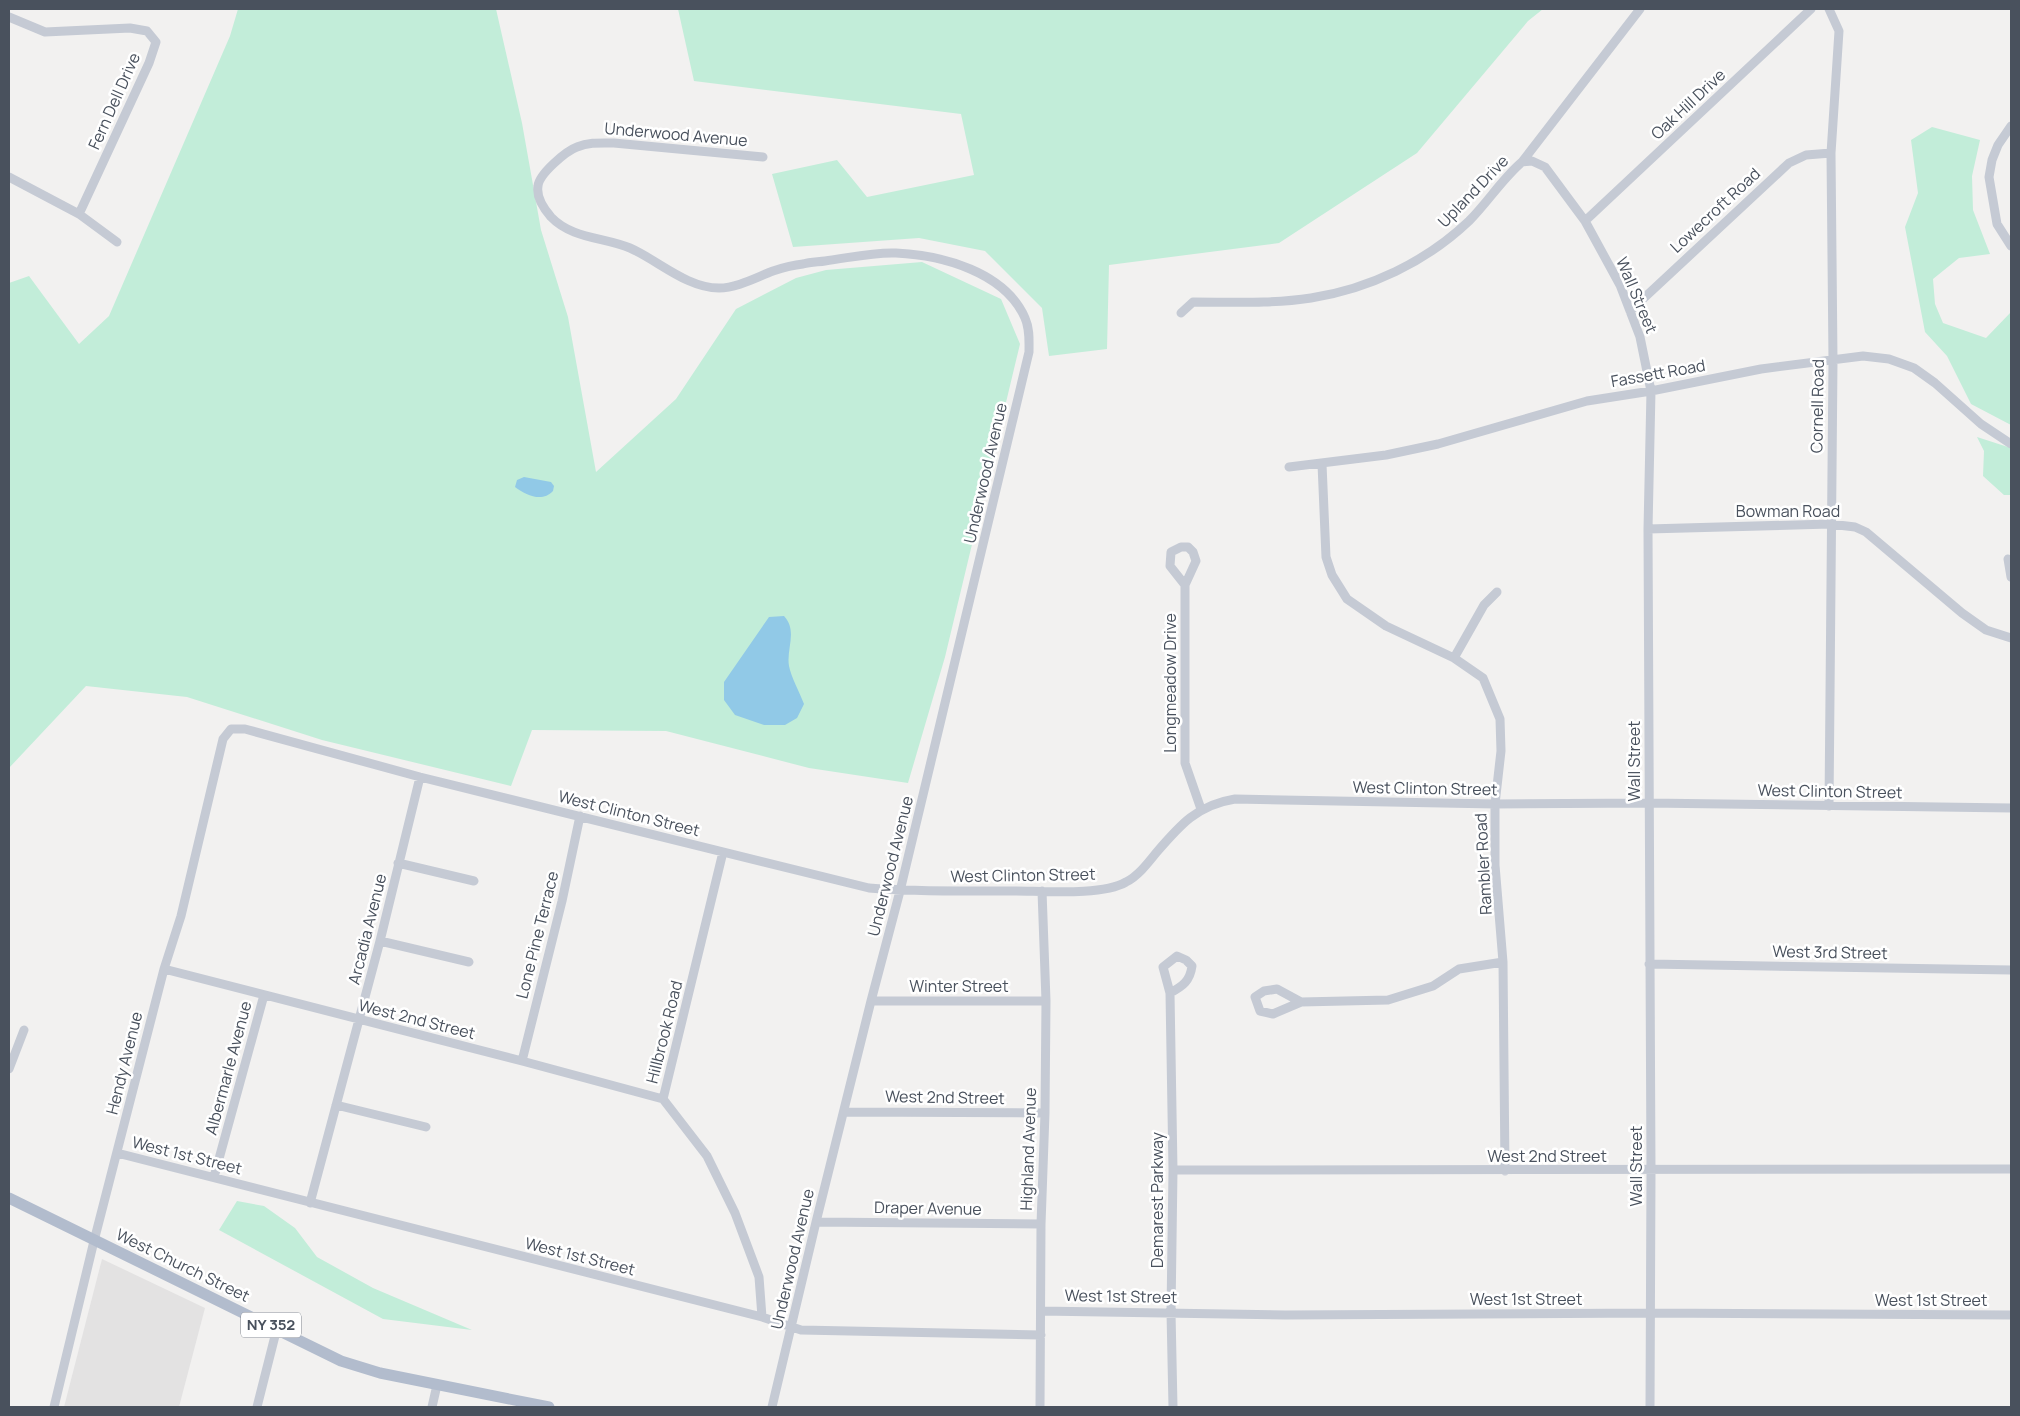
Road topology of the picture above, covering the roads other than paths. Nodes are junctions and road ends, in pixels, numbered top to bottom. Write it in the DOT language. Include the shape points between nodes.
graph roads {
  1 [pos="1640,9"];
  2 [pos="1811,9"];
  3 [pos="1828,9"];
  4 [pos="9,17"];
  5 [pos="2011,126"];
  6 [pos="1831,153"];
  7 [pos="763,157"];
  8 [pos="1522,162"];
  9 [pos="9,177"];
  10 [pos="79,214"];
  11 [pos="1585,221"];
  12 [pos="117,242"];
  13 [pos="2011,246"];
  14 [pos="1630,311"];
  15 [pos="1181,313"];
  16 [pos="1833,360"];
  17 [pos="1650,391"];
  18 [pos="2011,444"];
  19 [pos="1322,464"];
  20 [pos="1289,467"];
  21 [pos="1830,524"];
  22 [pos="1648,529"];
  23 [pos="2008,559"];
  24 [pos="2011,577"];
  25 [pos="1185,585"];
  26 [pos="1497,592"];
  27 [pos="2011,638"];
  28 [pos="1454,658"];
  29 [pos="232,729"];
  30 [pos="420,777"];
  31 [pos="1495,804"];
  32 [pos="1649,804"];
  33 [pos="1829,806"];
  34 [pos="2011,808"];
  35 [pos="1201,809"];
  36 [pos="580,816"];
  37 [pos="723,852"];
  38 [pos="398,863"];
  39 [pos="474,881"];
  40 [pos="900,891"];
  41 [pos="1042,891"];
  42 [pos="380,941"];
  43 [pos="469,962"];
  44 [pos="1503,962"];
  45 [pos="1649,964"];
  46 [pos="164,969"];
  47 [pos="2011,970"];
  48 [pos="1170,993"];
  49 [pos="264,995"];
  50 [pos="871,1001"];
  51 [pos="1046,1001"];
  52 [pos="1301,1002"];
  53 [pos="359,1020"];
  54 [pos="24,1030"];
  55 [pos="522,1061"];
  56 [pos="9,1069"];
  57 [pos="663,1099"];
  58 [pos="336,1105"];
  59 [pos="844,1112"];
  60 [pos="1045,1113"];
  61 [pos="426,1128"];
  62 [pos="117,1153"];
  63 [pos="2011,1169"];
  64 [pos="1173,1170"];
  65 [pos="1505,1171"];
  66 [pos="1651,1171"];
  67 [pos="214,1177"];
  68 [pos="9,1198"];
  69 [pos="310,1203"];
  70 [pos="816,1222"];
  71 [pos="1041,1224"];
  72 [pos="94,1241"];
  73 [pos="1041,1310"];
  74 [pos="1171,1312"];
  75 [pos="1650,1313"];
  76 [pos="2011,1316"];
  77 [pos="762,1317"];
  78 [pos="277,1328"];
  79 [pos="791,1328"];
  80 [pos="1041,1335"];
  81 [pos="438,1385"];
  82 [pos="54,1407"];
  83 [pos="257,1407"];
  84 [pos="432,1407"];
  85 [pos="549,1407"];
  86 [pos="772,1407"];
  87 [pos="1040,1407"];
  88 [pos="1173,1407"];
  89 [pos="1650,1407"];
  1 -- 8 [label="street, Upland Drive"];
  2 -- 11 [label="street, Oak Hill Drive"];
  3 -- 6 [label="street, Cornell Road" via="1839,31"];
  4 -- 10 [label="street, Fern Dell Drive" via="45,32 130,28 146,31 156,42"];
  5 -- 13 [label="street" via="1998,145 1989,177 1997,224"];
  6 -- 14 [label="street, Lowecroft Road" via="1806,155 1789,163"];
  6 -- 16 [label="street, Cornell Road"];
  7 -- 40 [label="street, Underwood Avenue" via="590,143 574,148 543,176 538,186 540,202 556,222 574,233 630,248 703,286 720,288 803,263 872,254 896,253 946,262 980,274 1001,287 1025,318 1029,336 1029,352"];
  8 -- 11 [label="street, Wall Street" via="1532,161 1545,166"];
  8 -- 15 [label="street, Upland Drive" via="1507,174 1469,221 1439,246 1396,272 1368,284 1311,298 1193,302"];
  9 -- 10 [label="street"];
  10 -- 12 [label="street"];
  11 -- 14 [label="street, Wall Street" via="1620,285"];
  14 -- 17 [label="street, Wall Street" via="1640,337"];
  16 -- 17 [label="street, Fassett Road"];
  16 -- 18 [label="street, Fassett Road" via="1863,356 1889,359 1914,368 1936,382 1981,424"];
  16 -- 21 [label="street, Cornell Road"];
  17 -- 19 [label="street, Fassett Road" via="1587,401 1438,444"];
  17 -- 22 [label="street, Wall Street"];
  19 -- 20 [label="street, Fassett Road"];
  19 -- 28 [label="street, Rambler Road" via="1326,557 1332,575 1347,600 1386,626"];
  21 -- 22 [label="street, Bowman Road"];
  21 -- 27 [label="street, Bowman Road" via="1866,532 1962,613 1986,630"];
  21 -- 33 [label="street, Cornell Road"];
  22 -- 32 [label="street, Wall Street"];
  23 -- 24 [label="street"];
  25 -- 35 [label="street, Longmeadow Drive" via="1185,763"];
  26 -- 28 [label="street" via="1484,605"];
  28 -- 31 [label="street, Rambler Road" via="1483,678 1500,719 1501,751"];
  29 -- 30 [label="street, West Clinton Street" via="245,729"];
  29 -- 46 [label="street, Hendy Avenue" via="223,739 181,916"];
  30 -- 36 [label="street, West Clinton Street"];
  30 -- 38 [label="street, Arcadia Avenue"];
  31 -- 32 [label="street, West Clinton Street"];
  31 -- 35 [label="street, West Clinton Street" via="1235,799"];
  31 -- 44 [label="street, Rambler Road" via="1495,865"];
  32 -- 33 [label="street, West Clinton Street"];
  32 -- 45 [label="street, Wall Street"];
  33 -- 34 [label="street, West Clinton Street"];
  35 -- 41 [label="street, West Clinton Street" via="1173,833 1127,882 1101,890"];
  36 -- 37 [label="street, West Clinton Street"];
  36 -- 55 [label="street, Lone Pine Terrace"];
  37 -- 40 [label="street, West Clinton Street" via="870,888"];
  37 -- 57 [label="street, Hillbrook Road"];
  38 -- 39 [label="street"];
  38 -- 42 [label="street, Arcadia Avenue"];
  40 -- 41 [label="street, West Clinton Street"];
  40 -- 50 [label="street, Underwood Avenue"];
  41 -- 51 [label="street, Highland Avenue"];
  42 -- 43 [label="street"];
  42 -- 53 [label="street, Arcadia Avenue"];
  44 -- 52 [label="street" via="1459,969 1433,986 1388,1000"];
  44 -- 65 [label="street, Rambler Road"];
  45 -- 47 [label="street, West 3rd Street"];
  45 -- 66 [label="street, Wall Street"];
  46 -- 49 [label="street, West 2nd Street"];
  46 -- 62 [label="street, Hendy Avenue"];
  48 -- 64 [label="street, Demarest Parkway"];
  49 -- 53 [label="street, West 2nd Street"];
  49 -- 67 [label="street, Albermarle Avenue"];
  50 -- 51 [label="street, Winter Street"];
  50 -- 59 [label="street, Underwood Avenue"];
  51 -- 60 [label="street, Highland Avenue"];
  53 -- 55 [label="street, West 2nd Street"];
  53 -- 58 [label="street, Arcadia Avenue"];
  54 -- 56 [label="street"];
  55 -- 57 [label="street, West 2nd Street"];
  57 -- 77 [label="street, Hillbrook Road" via="707,1156 735,1213 759,1277"];
  58 -- 61 [label="street"];
  58 -- 69 [label="street, Arcadia Avenue"];
  59 -- 60 [label="street, West 2nd Street"];
  59 -- 70 [label="street, Underwood Avenue"];
  60 -- 71 [label="street, Highland Avenue"];
  62 -- 67 [label="street, West 1st Street"];
  62 -- 72 [label="street, Hendy Avenue"];
  63 -- 66 [label="street, West 2nd Street"];
  64 -- 65 [label="street, West 2nd Street"];
  64 -- 74 [label="street, Demarest Parkway"];
  65 -- 66 [label="street, West 2nd Street"];
  66 -- 75 [label="street, Wall Street"];
  67 -- 69 [label="street, West 1st Street"];
  68 -- 72 [label="main road, West Church Street / NY 352"];
  69 -- 77 [label="street, West 1st Street"];
  70 -- 71 [label="street, Draper Avenue"];
  70 -- 79 [label="street, Underwood Avenue"];
  71 -- 73 [label="street, Highland Avenue"];
  72 -- 78 [label="main road, West Church Street / NY 352"];
  72 -- 82 [label="street, Hendy Avenue"];
  73 -- 74 [label="street, West 1st Street"];
  73 -- 80 [label="street, Highland Avenue"];
  74 -- 75 [label="street, West 1st Street"];
  74 -- 88 [label="street, Demarest Parkway"];
  75 -- 76 [label="street, West 1st Street"];
  75 -- 89 [label="street, Wall Street"];
  77 -- 79 [label="street, West 1st Street"];
  78 -- 81 [label="main road, West Church Street / NY 352" via="341,1361 380,1374"];
  78 -- 83 [label="street"];
  79 -- 80 [label="street, West 1st Street"];
  79 -- 86 [label="street, Underwood Avenue"];
  80 -- 87 [label="street, Highland Avenue"];
  81 -- 84 [label="street"];
  81 -- 85 [label="main road, West Church Street / NY 352"];
}
